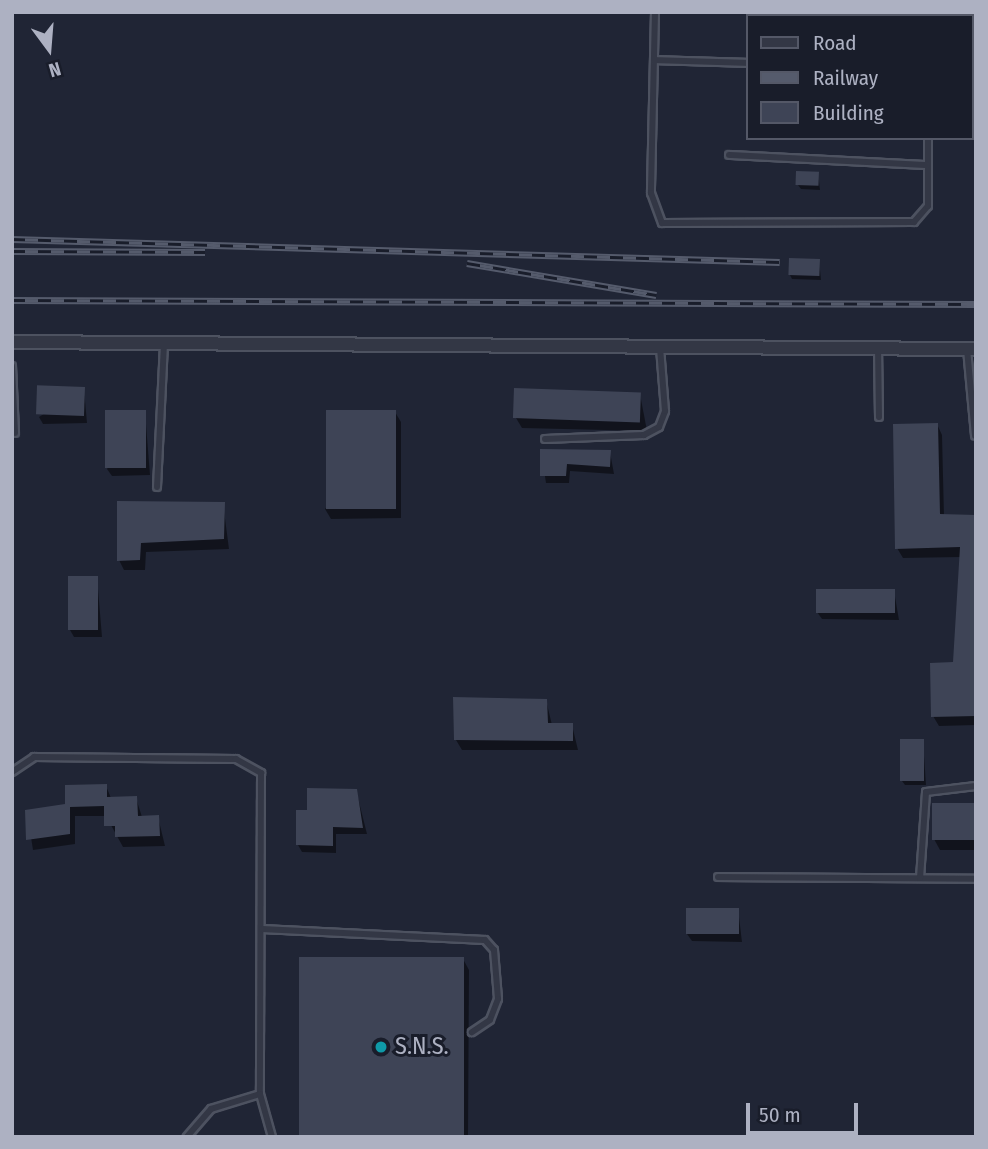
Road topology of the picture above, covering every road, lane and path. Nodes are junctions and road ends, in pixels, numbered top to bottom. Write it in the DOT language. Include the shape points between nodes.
graph roads {
  1 [pos="655,12"];
  2 [pos="655,60"];
  3 [pos="746,63"];
  4 [pos="928,140"];
  5 [pos="729,155"];
  6 [pos="927,165"];
  7 [pos="12,342"];
  8 [pos="164,345"];
  9 [pos="878,346"];
  10 [pos="660,348"];
  11 [pos="972,349"];
  12 [pos="12,366"];
  13 [pos="879,417"];
  14 [pos="15,433"];
  15 [pos="975,436"];
  16 [pos="545,439"];
  17 [pos="158,487"];
  18 [pos="12,772"];
  19 [pos="976,786"];
  20 [pos="718,877"];
  21 [pos="920,878"];
  22 [pos="976,879"];
  23 [pos="262,929"];
  24 [pos="472,1032"];
  25 [pos="260,1094"];
  26 [pos="187,1137"];
  27 [pos="272,1137"];
  1 -- 2 [label="lane"];
  2 -- 3 [label="lane"];
  2 -- 6 [label="lane" via="651,193 662,223 914,222 928,206"];
  4 -- 6 [label="lane"];
  5 -- 6 [label="lane"];
  7 -- 8 [label="street"];
  8 -- 10 [label="street"];
  8 -- 17 [label="lane"];
  9 -- 10 [label="street"];
  9 -- 11 [label="street"];
  9 -- 13 [label="lane"];
  10 -- 16 [label="lane" via="665,411 659,427 644,435"];
  11 -- 15 [label="lane"];
  12 -- 14 [label="lane"];
  18 -- 23 [label="lane" via="34,757 250,762 261,773 264,789"];
  19 -- 21 [label="lane" via="926,792"];
  20 -- 21 [label="lane"];
  21 -- 22 [label="lane"];
  23 -- 24 [label="lane" via="485,940 494,950 498,999 490,1020"];
  23 -- 25 [label="lane"];
  25 -- 26 [label="lane" via="211,1109"];
  25 -- 27 [label="lane"];
}
